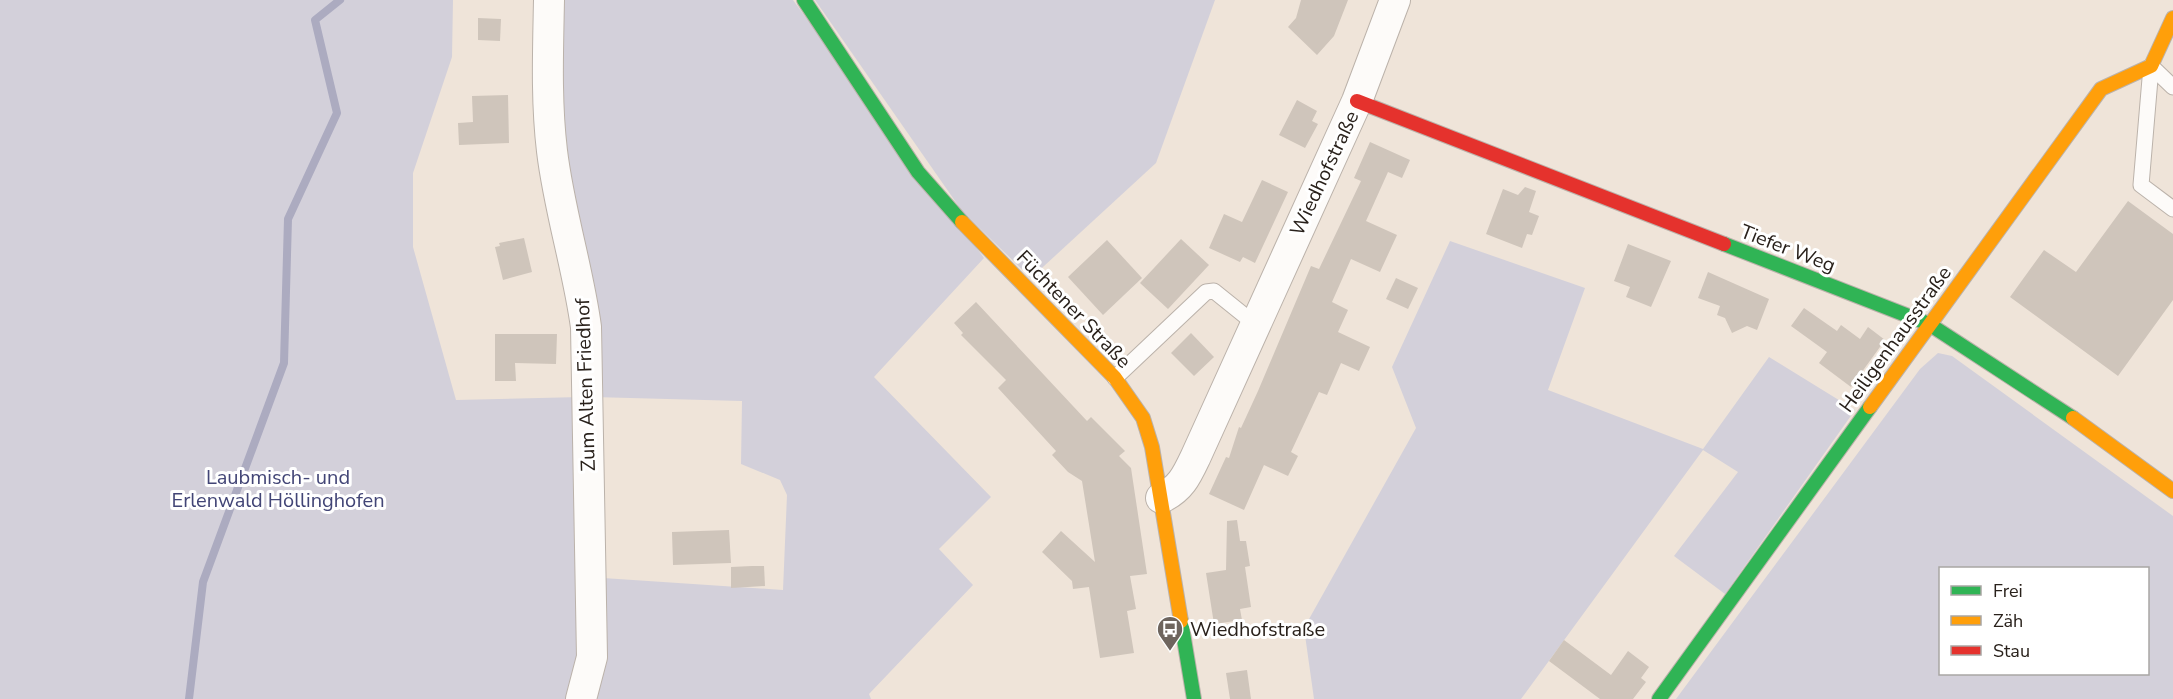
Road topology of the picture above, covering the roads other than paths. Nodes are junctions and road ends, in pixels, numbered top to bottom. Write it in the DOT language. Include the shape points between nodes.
graph roads {
  1 [pos="549,0"];
  2 [pos="804,0"];
  3 [pos="1395,0"];
  4 [pos="2173,18"];
  5 [pos="2151,66"];
  6 [pos="2173,87"];
  7 [pos="1357,100"];
  8 [pos="2173,209"];
  9 [pos="1255,324"];
  10 [pos="1929,324"];
  11 [pos="1115,378"];
  12 [pos="2173,491"];
  13 [pos="1161,498"];
  14 [pos="581,699"];
  15 [pos="1194,699"];
  16 [pos="1659,699"];
  1 -- 14 [label="street, Zum Alten Friedhof" via="547,82 552,153 586,327 592,657"];
  2 -- 11 [label="street, Füchtener Straße" via="918,172"];
  3 -- 7 [label="street, Wiedhofstraße"];
  4 -- 5 [label="street"];
  5 -- 6 [label="lane"];
  5 -- 8 [label="lane" via="2141,185"];
  5 -- 10 [label="street, Heiligenhausstraße" via="2101,89"];
  7 -- 9 [label="street, Wiedhofstraße"];
  7 -- 10 [label="street, Tiefer Weg"];
  9 -- 11 [label="lane" via="1214,291 1206,292"];
  9 -- 13 [label="street, Wiedhofstraße" via="1183,482"];
  10 -- 12 [label="street, Tiefer Weg" via="1983,355"];
  10 -- 16 [label="street, Heiligenhausstraße"];
  11 -- 13 [label="street, Füchtener Straße" via="1143,418"];
  13 -- 15 [label="street, Füchtener Straße"];
}
